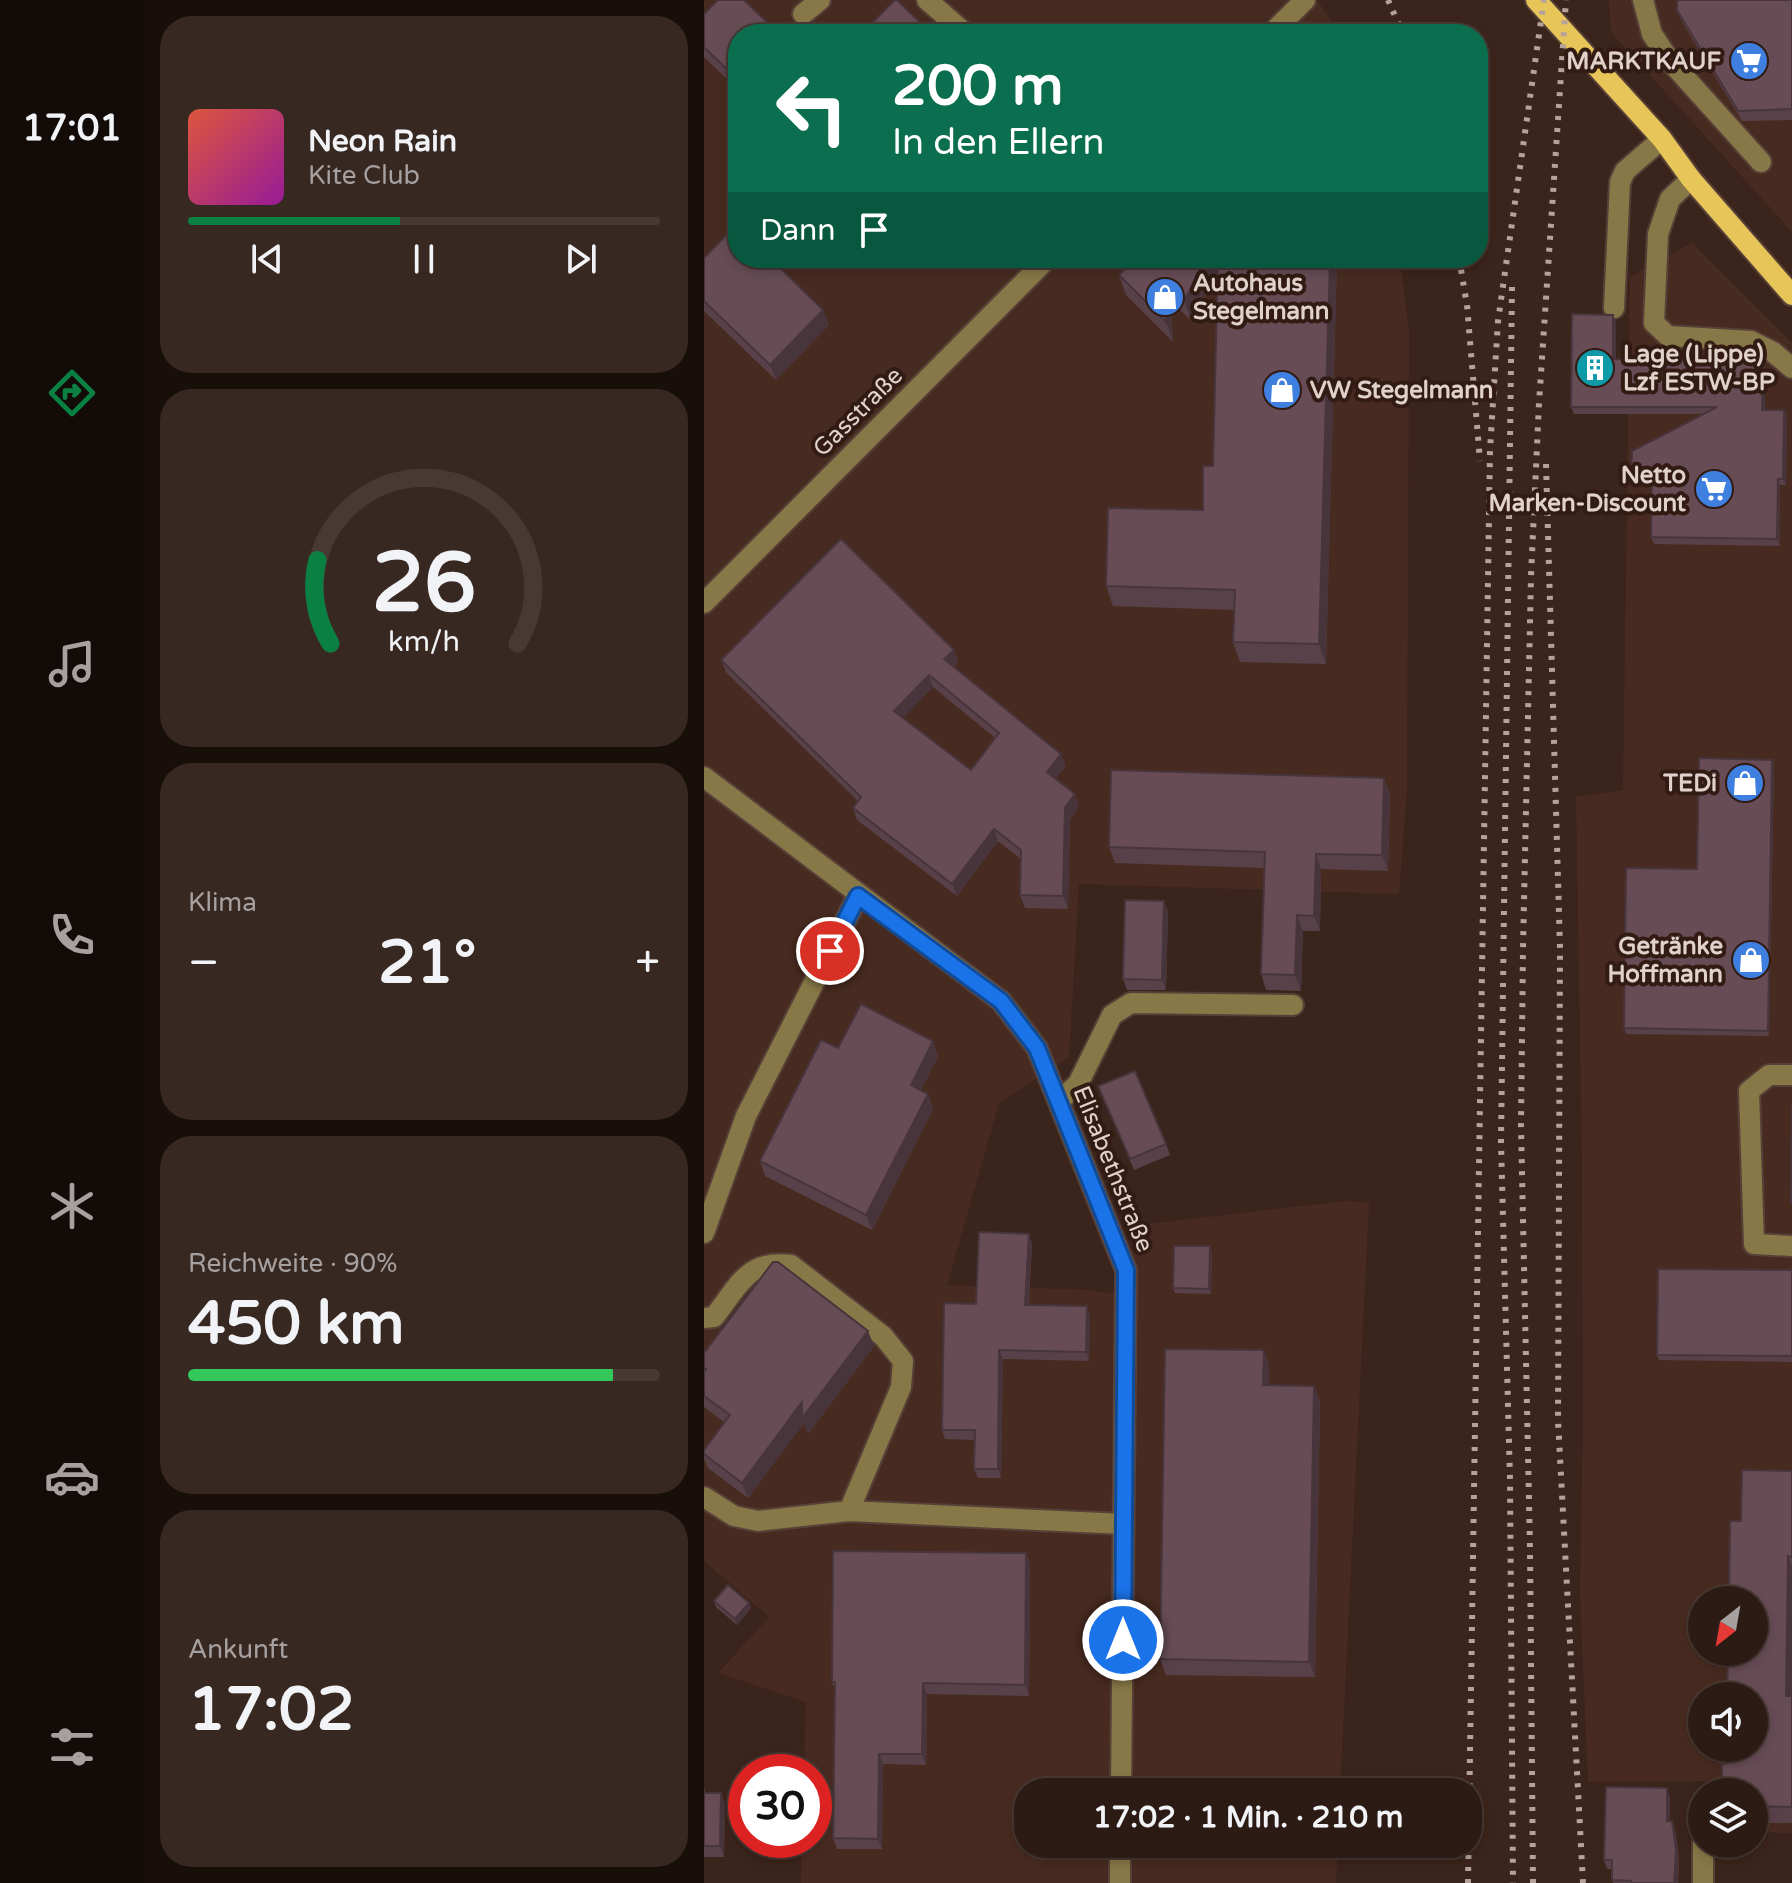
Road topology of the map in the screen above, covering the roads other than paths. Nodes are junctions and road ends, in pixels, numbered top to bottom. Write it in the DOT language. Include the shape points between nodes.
graph roads {
  1 [pos="820,0"];
  2 [pos="927,0"];
  3 [pos="1305,0"];
  4 [pos="1536,0"];
  5 [pos="1643,0"];
  6 [pos="803,14"];
  7 [pos="955,24"];
  8 [pos="1281,24"];
  9 [pos="1662,139"];
  10 [pos="1761,162"];
  11 [pos="1691,179"];
  12 [pos="1038,268"];
  13 [pos="1790,290"];
  14 [pos="1614,308"];
  15 [pos="1792,368"];
  16 [pos="704,603"];
  17 [pos="704,777"];
  18 [pos="858,896"];
  19 [pos="1293,1005"];
  20 [pos="1792,1075"];
  21 [pos="1059,1101"];
  22 [pos="704,1233"];
  23 [pos="1792,1246"];
  24 [pos="704,1318"];
  25 [pos="704,1497"];
  26 [pos="849,1511"];
  27 [pos="1124,1524"];
  28 [pos="1121,1778"];
  29 [pos="1120,1858"];
  30 [pos="1703,1858"];
  31 [pos="1120,1883"];
  32 [pos="1703,1883"];
  1 -- 6 [label="street"];
  2 -- 7 [label="street"];
  3 -- 8 [label="street"];
  4 -- 9 [label="main road"];
  5 -- 10 [label="street" via="1652,34 1670,61"];
  9 -- 11 [label="main road"];
  9 -- 14 [label="street" via="1625,171 1620,182"];
  11 -- 13 [label="main road"];
  11 -- 15 [label="street" via="1670,199 1658,234 1654,323 1668,336 1751,341"];
  12 -- 16 [label="street, Gasstraße"];
  17 -- 18 [label="street, Elisabethstraße"];
  18 -- 21 [label="street, Elisabethstraße" via="1001,1001 1037,1048"];
  18 -- 22 [label="street" via="746,1116"];
  19 -- 21 [label="street" via="1131,1003 1112,1015 1078,1084"];
  20 -- 23 [label="street" via="1769,1075 1749,1091 1754,1244"];
  21 -- 27 [label="street, Elisabethstraße" via="1126,1270"];
  24 -- 26 [label="street" via="714,1317 752,1269 791,1265 883,1336 903,1361 901,1387"];
  25 -- 26 [label="street" via="734,1516 758,1521"];
  26 -- 27 [label="street"];
  27 -- 28 [label="street, Elisabethstraße"];
  29 -- 31 [label="street"];
  30 -- 32 [label="street"];
}
